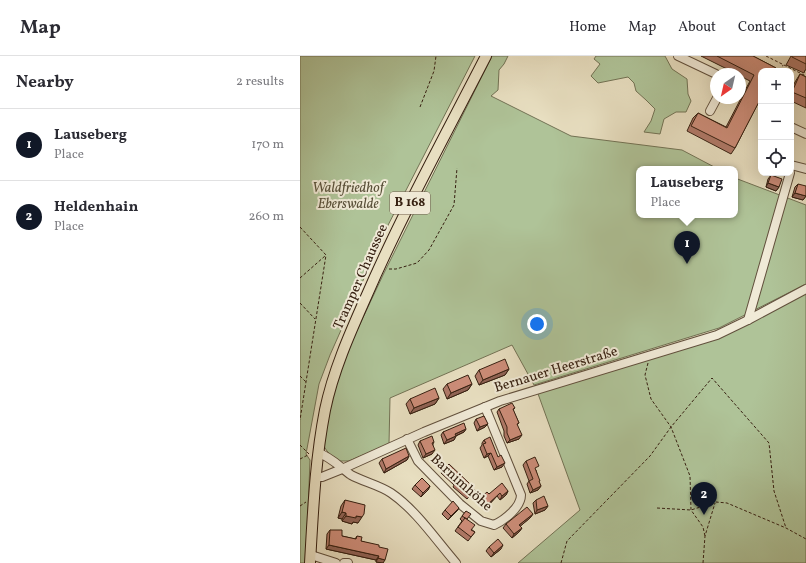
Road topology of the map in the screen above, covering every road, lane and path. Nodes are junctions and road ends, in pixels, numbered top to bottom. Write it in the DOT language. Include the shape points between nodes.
graph roads {
  1 [pos="436,56"];
  2 [pos="486,56"];
  3 [pos="678,56"];
  4 [pos="766,56"];
  5 [pos="773,56"];
  6 [pos="772,59"];
  7 [pos="783,64"];
  8 [pos="782,68"];
  9 [pos="710,71"];
  10 [pos="806,76"];
  11 [pos="714,104"];
  12 [pos="420,107"];
  13 [pos="710,111"];
  14 [pos="794,128"];
  15 [pos="806,134"];
  16 [pos="457,168"];
  17 [pos="794,168"];
  18 [pos="806,169"];
  19 [pos="789,176"];
  20 [pos="300,227"];
  21 [pos="326,256"];
  22 [pos="380,265"];
  23 [pos="300,278"];
  24 [pos="806,289"];
  25 [pos="300,303"];
  26 [pos="316,319"];
  27 [pos="748,320"];
  28 [pos="648,360"];
  29 [pos="300,376"];
  30 [pos="306,382"];
  31 [pos="485,407"];
  32 [pos="300,420"];
  33 [pos="671,427"];
  34 [pos="407,439"];
  35 [pos="300,445"];
  36 [pos="313,454"];
  37 [pos="300,459"];
  38 [pos="342,469"];
  39 [pos="315,477"];
  40 [pos="716,502"];
  41 [pos="657,508"];
  42 [pos="691,510"];
  43 [pos="786,528"];
  44 [pos="705,536"];
  45 [pos="806,539"];
  46 [pos="311,559"];
  47 [pos="336,563"];
  48 [pos="344,563"];
  49 [pos="348,563"];
  50 [pos="456,563"];
  51 [pos="561,563"];
  52 [pos="704,563"];
  1 -- 12 [label="path" via="434,71"];
  2 -- 22 [label="main road, Tramper Chaussee / B 168"];
  3 -- 9 [label="street"];
  4 -- 6 [label="path"];
  5 -- 6 [label="path"];
  6 -- 7 [label="path"];
  7 -- 8 [label="path"];
  7 -- 10 [label="path"];
  11 -- 13 [label="street"];
  14 -- 15 [label="street"];
  16 -- 22 [label="path" via="454,205 429,250 418,263 396,269"];
  17 -- 18 [label="street"];
  19 -- 27 [label="street"];
  20 -- 21 [label="path"];
  21 -- 23 [label="path"];
  21 -- 26 [label="path"];
  22 -- 36 [label="main road, Tramper Chaussee / B 168" via="342,354"];
  24 -- 27 [label="street, Bernauer Heerstraße"];
  25 -- 26 [label="path"];
  26 -- 30 [label="path"];
  27 -- 31 [label="street, Bernauer Heerstraße" via="717,335"];
  28 -- 33 [label="path" via="645,375 651,400"];
  29 -- 30 [label="path"];
  30 -- 32 [label="path"];
  31 -- 34 [label="street, Bernauer Heerstraße"];
  31 -- 34 [label="street, Barnimhöhe" via="521,495 518,505 494,525 481,521 460,504 418,461"];
  33 -- 42 [label="path" via="690,476"];
  33 -- 43 [label="path" via="712,378 769,443 774,491"];
  33 -- 51 [label="path" via="650,456 567,540"];
  34 -- 38 [label="street, Bernauer Heerstraße"];
  35 -- 36 [label="path"];
  36 -- 37 [label="path"];
  36 -- 38 [label="street" via="324,455"];
  36 -- 39 [label="main road, B 168"];
  38 -- 39 [label="street, Bernauer Heerstraße"];
  38 -- 50 [label="street" via="400,500"];
  39 -- 46 [label="main road, B 168"];
  40 -- 42 [label="path"];
  40 -- 43 [label="path" via="727,503"];
  40 -- 44 [label="path"];
  41 -- 42 [label="path"];
  42 -- 44 [label="path"];
  43 -- 45 [label="path"];
  44 -- 52 [label="path"];
  46 -- 47 [label="street"];
  48 -- 49 [label="street"];
}
